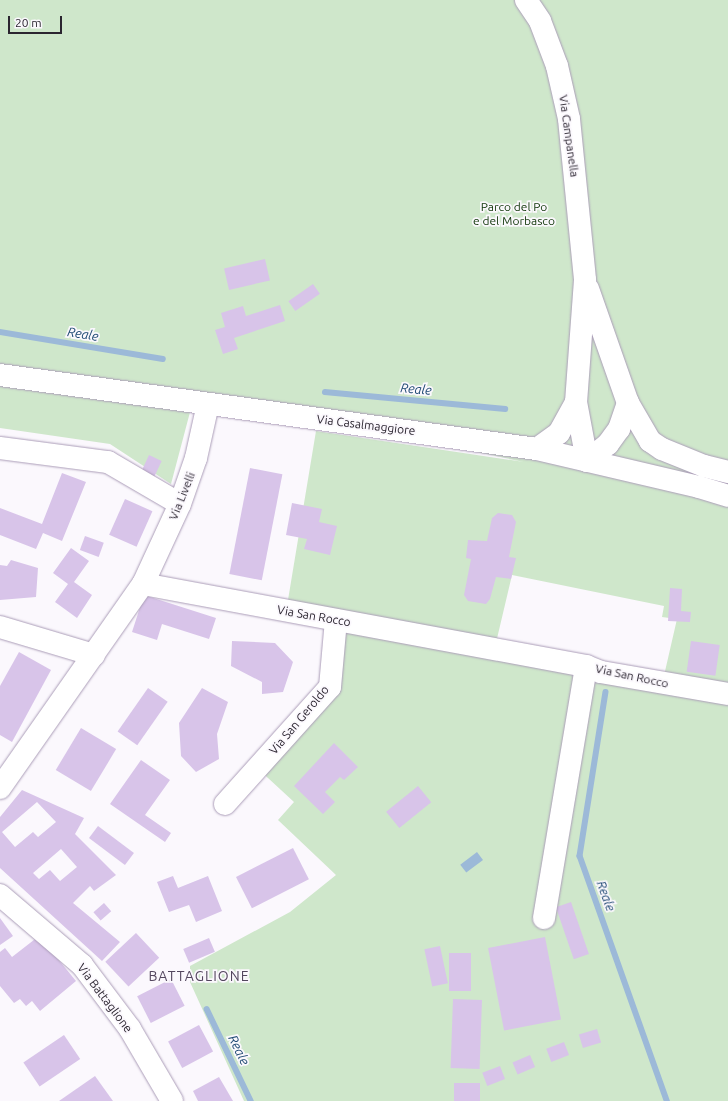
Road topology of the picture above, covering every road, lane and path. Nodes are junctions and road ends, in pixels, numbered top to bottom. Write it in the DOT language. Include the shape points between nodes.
graph roads {
  1 [pos="526,0"];
  2 [pos="585,280"];
  3 [pos="0,375"];
  4 [pos="576,402"];
  5 [pos="628,403"];
  6 [pos="208,404"];
  7 [pos="0,448"];
  8 [pos="537,449"];
  9 [pos="587,460"];
  10 [pos="728,472"];
  11 [pos="728,496"];
  12 [pos="180,504"];
  13 [pos="143,584"];
  14 [pos="336,620"];
  15 [pos="0,627"];
  16 [pos="94,656"];
  17 [pos="586,666"];
  18 [pos="728,694"];
  19 [pos="0,788"];
  20 [pos="225,804"];
  21 [pos="0,895"];
  22 [pos="544,918"];
  23 [pos="172,1101"];
  1 -- 2 [label="street, Via Campanella" via="540,20 558,66 569,119"];
  2 -- 4 [label="street, Via Campanella"];
  2 -- 5 [label="street, Via Campanella"];
  3 -- 6 [label="street, Via Casalmaggiore"];
  4 -- 8 [label="street, Via Campanella" via="559,434"];
  4 -- 9 [label="street, Via Campanella"];
  5 -- 9 [label="street" via="619,429 608,444"];
  5 -- 10 [label="street, Via Campanella" via="650,441 697,463"];
  6 -- 8 [label="street, Via Casalmaggiore"];
  6 -- 12 [label="street, Via Livelli" via="196,458"];
  7 -- 12 [label="street" via="108,462"];
  8 -- 9 [label="street, Via Casalmaggiore"];
  9 -- 11 [label="street, Via Casalmaggiore"];
  12 -- 13 [label="street, Via Livelli"];
  13 -- 14 [label="street, Via San Rocco"];
  13 -- 16 [label="street"];
  14 -- 17 [label="street, Via San Rocco"];
  14 -- 20 [label="street, Via San Geroldo" via="330,687"];
  15 -- 16 [label="street"];
  16 -- 19 [label="street"];
  17 -- 18 [label="street, Via San Rocco" via="602,672"];
  17 -- 22 [label="street"];
  21 -- 23 [label="street, Via Battaglione" via="82,965 130,1029"];
}
